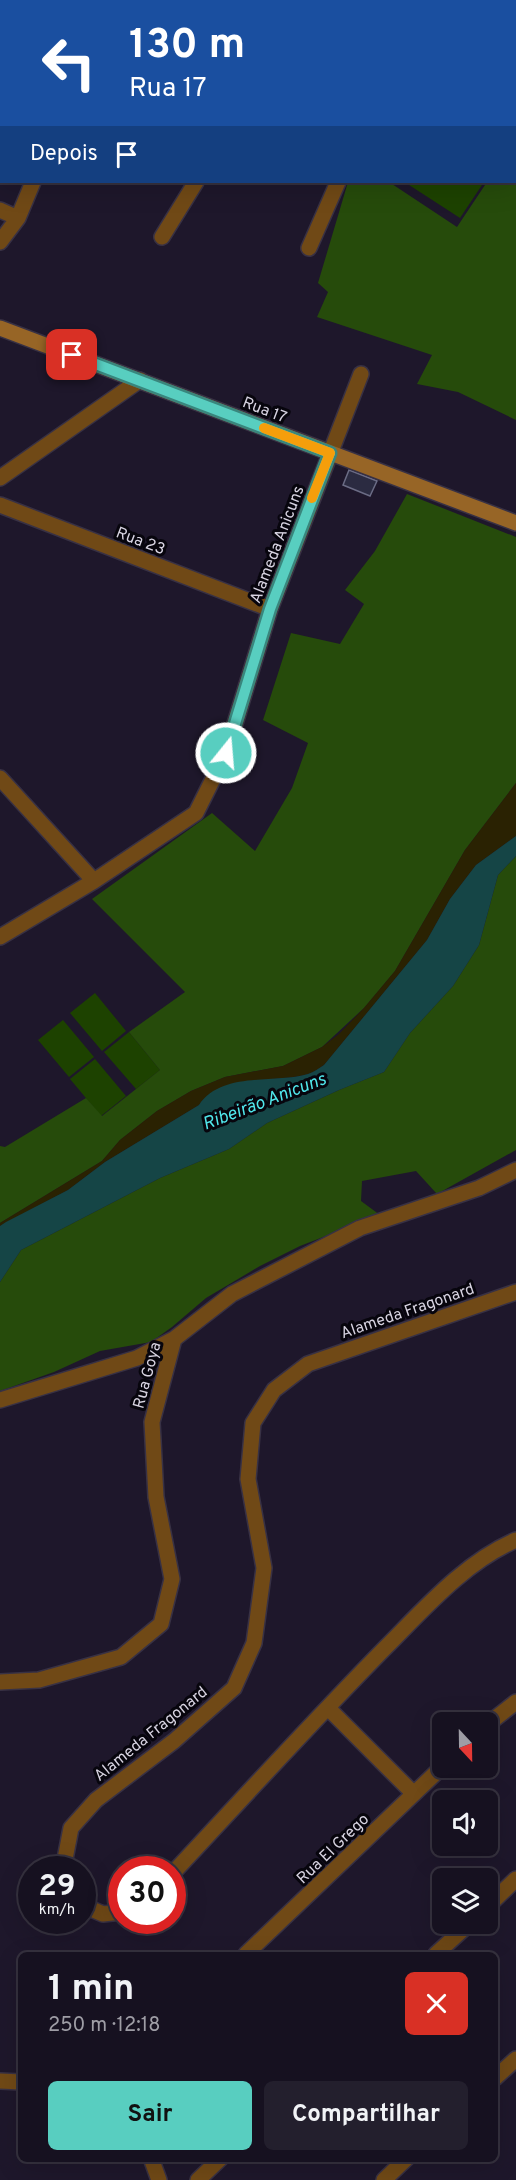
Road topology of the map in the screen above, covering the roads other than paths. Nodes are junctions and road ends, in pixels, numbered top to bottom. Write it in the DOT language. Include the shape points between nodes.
graph roads {
  1 [pos="33,183"];
  2 [pos="195,183"];
  3 [pos="338,183"];
  4 [pos="0,210"];
  5 [pos="18,218"];
  6 [pos="162,237"];
  7 [pos="0,242"];
  8 [pos="309,248"];
  9 [pos="0,328"];
  10 [pos="361,374"];
  11 [pos="140,380"];
  12 [pos="330,453"];
  13 [pos="0,478"];
  14 [pos="0,505"];
  15 [pos="516,523"];
  16 [pos="270,609"];
  17 [pos="0,778"];
  18 [pos="94,881"];
  19 [pos="0,937"];
  20 [pos="516,1170"];
  21 [pos="516,1292"];
  22 [pos="174,1340"];
  23 [pos="0,1400"];
  24 [pos="516,1540"];
  25 [pos="0,1683"];
  26 [pos="516,1702"];
  27 [pos="328,1708"];
  28 [pos="498,1716"];
  29 [pos="432,1777"];
  30 [pos="414,1794"];
  31 [pos="65,1856"];
  32 [pos="186,1859"];
  33 [pos="516,1879"];
  34 [pos="498,1896"];
  35 [pos="458,1934"];
  36 [pos="248,1952"];
  37 [pos="438,1952"];
  38 [pos="516,2059"];
  39 [pos="498,2075"];
  40 [pos="0,2081"];
  41 [pos="18,2082"];
  42 [pos="152,2162"];
  43 [pos="217,2162"];
  44 [pos="403,2162"];
  45 [pos="159,2180"];
  46 [pos="198,2180"];
  47 [pos="384,2180"];
  1 -- 5 [label="street"];
  2 -- 6 [label="street"];
  3 -- 8 [label="street"];
  4 -- 5 [label="street"];
  5 -- 7 [label="street"];
  9 -- 11 [label="street, Rua 17"];
  10 -- 12 [label="street, Alameda Anicuns"];
  11 -- 12 [label="street, Rua 17"];
  11 -- 13 [label="street"];
  12 -- 15 [label="street, Rua 17"];
  12 -- 16 [label="street, Alameda Anicuns"];
  14 -- 16 [label="street, Rua 23"];
  16 -- 18 [label="street, Alameda Anicuns" via="226,753 196,813"];
  17 -- 18 [label="street"];
  18 -- 19 [label="street, Alameda Anicuns"];
  20 -- 22 [label="street, Rua Goya" via="479,1188 360,1228 232,1294"];
  21 -- 31 [label="street, Alameda Fragonard" via="308,1364 274,1390 253,1423 248,1479 264,1568 254,1643 234,1688 174,1741 96,1800 71,1828"];
  22 -- 23 [label="street" via="137,1359"];
  22 -- 25 [label="street, Rua Goya" via="152,1422 156,1497 172,1579 161,1624 121,1657 39,1680"];
  24 -- 27 [label="street" via="496,1549 441,1592"];
  26 -- 28 [label="street"];
  27 -- 30 [label="street"];
  27 -- 32 [label="street"];
  29 -- 30 [label="street, Rua El Grego"];
  30 -- 36 [label="street, Rua El Grego"];
  33 -- 34 [label="street"];
  35 -- 37 [label="street"];
  38 -- 39 [label="street"];
  40 -- 41 [label="street"];
  42 -- 45 [label="street"];
  43 -- 46 [label="street"];
  44 -- 47 [label="street"];
}
